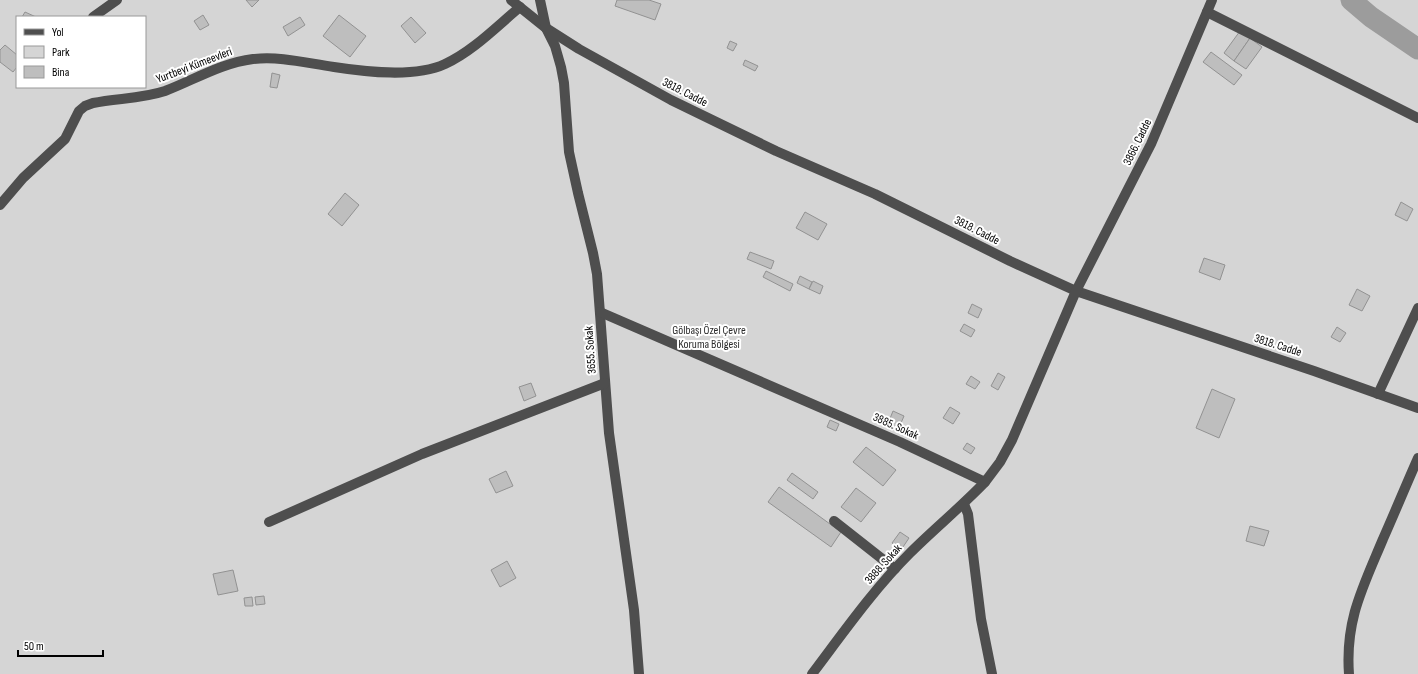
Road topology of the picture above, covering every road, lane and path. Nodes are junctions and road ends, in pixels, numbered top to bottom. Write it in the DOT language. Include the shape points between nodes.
graph roads {
  1 [pos="117,0"];
  2 [pos="511,0"];
  3 [pos="540,0"];
  4 [pos="1212,0"];
  5 [pos="520,7"];
  6 [pos="1207,12"];
  7 [pos="94,16"];
  8 [pos="546,28"];
  9 [pos="1418,118"];
  10 [pos="0,205"];
  11 [pos="1076,291"];
  12 [pos="1418,308"];
  13 [pos="600,312"];
  14 [pos="606,383"];
  15 [pos="1378,394"];
  16 [pos="1418,408"];
  17 [pos="1418,458"];
  18 [pos="985,482"];
  19 [pos="964,504"];
  20 [pos="834,521"];
  21 [pos="269,522"];
  22 [pos="895,569"];
  23 [pos="639,674"];
  24 [pos="812,674"];
  25 [pos="992,674"];
  26 [pos="1349,674"];
  1 -- 7 [label="street"];
  2 -- 5 [label="street"];
  3 -- 8 [label="street"];
  4 -- 6 [label="street, 3866. Cadde"];
  5 -- 8 [label="street"];
  5 -- 10 [label="street, Yurtbeyi Kümeevleri" via="468,50 445,64 426,70 377,72 335,68 284,58 251,59 219,67 151,95 85,106 79,111 65,139 23,178"];
  6 -- 9 [label="street"];
  6 -- 11 [label="street, 3866. Cadde" via="1151,144"];
  8 -- 11 [label="street, 3818. Cadde" via="671,100"];
  8 -- 13 [label="street, 3655. Sokak" via="561,67 569,152 594,253"];
  11 -- 15 [label="street, 3818. Cadde"];
  11 -- 18 [label="street" via="1020,421 1000,462"];
  12 -- 15 [label="street"];
  13 -- 14 [label="street, 3655. Sokak"];
  13 -- 18 [label="street, 3885. Sokak" via="900,442"];
  14 -- 21 [label="street" via="422,454"];
  14 -- 23 [label="street, 3655. Sokak" via="609,433 634,610"];
  15 -- 16 [label="street, 3818. Cadde"];
  17 -- 26 [label="street" via="1355,608 1349,635"];
  18 -- 19 [label="street, 3888. Sokak"];
  19 -- 22 [label="street, 3888. Sokak"];
  19 -- 25 [label="street" via="968,514 981,618"];
  20 -- 22 [label="street"];
  22 -- 24 [label="street, 3888. Sokak"];
}
